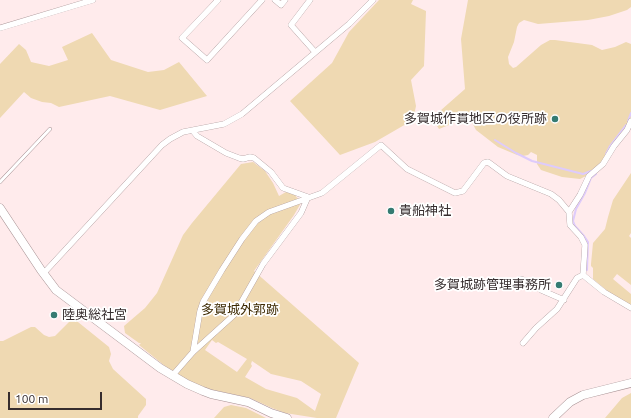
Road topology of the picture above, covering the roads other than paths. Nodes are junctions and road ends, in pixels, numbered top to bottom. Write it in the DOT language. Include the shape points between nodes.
graph roads {
  1 [pos="94,0"];
  2 [pos="218,0"];
  3 [pos="262,0"];
  4 [pos="275,0"];
  5 [pos="285,0"];
  6 [pos="310,0"];
  7 [pos="373,0"];
  8 [pos="0,28"];
  9 [pos="315,52"];
  10 [pos="631,121"];
  11 [pos="50,129"];
  12 [pos="193,130"];
  13 [pos="0,182"];
  14 [pos="308,197"];
  15 [pos="0,208"];
  16 [pos="569,212"];
  17 [pos="43,274"];
  18 [pos="583,275"];
  19 [pos="520,279"];
  20 [pos="564,300"];
  21 [pos="631,308"];
  22 [pos="523,343"];
  23 [pos="193,352"];
  24 [pos="172,376"];
  25 [pos="631,383"];
  26 [pos="287,418"];
  27 [pos="553,418"];
  1 -- 8 [label="street"];
  2 -- 3 [label="street" via="182,38 207,60"];
  4 -- 5 [label="street" via="281,5"];
  6 -- 9 [label="street" via="291,25"];
  7 -- 9 [label="street"];
  9 -- 12 [label="street" via="242,114 224,124"];
  10 -- 16 [label="street" via="603,164 588,176"];
  11 -- 13 [label="lane"];
  12 -- 14 [label="street" via="197,136 226,153 243,159 254,158 271,172 283,188"];
  12 -- 17 [label="street" via="183,132 162,145"];
  14 -- 16 [label="street" via="327,190 381,145 407,169 455,193 463,191 484,163 488,162 507,176 551,194"];
  14 -- 23 [label="street" via="263,264 234,316"];
  14 -- 23 [label="street" via="262,215 242,239 203,302"];
  15 -- 17 [label="street"];
  16 -- 18 [label="street" via="570,225 585,245"];
  17 -- 24 [label="street" via="66,299"];
  18 -- 20 [label="street" via="577,278"];
  18 -- 21 [label="street" via="604,292"];
  19 -- 20 [label="street" via="531,282 541,290"];
  20 -- 22 [label="street"];
  23 -- 24 [label="street"];
  24 -- 26 [label="street" via="203,391 248,402"];
  25 -- 27 [label="street" via="583,395 570,402"];
}
